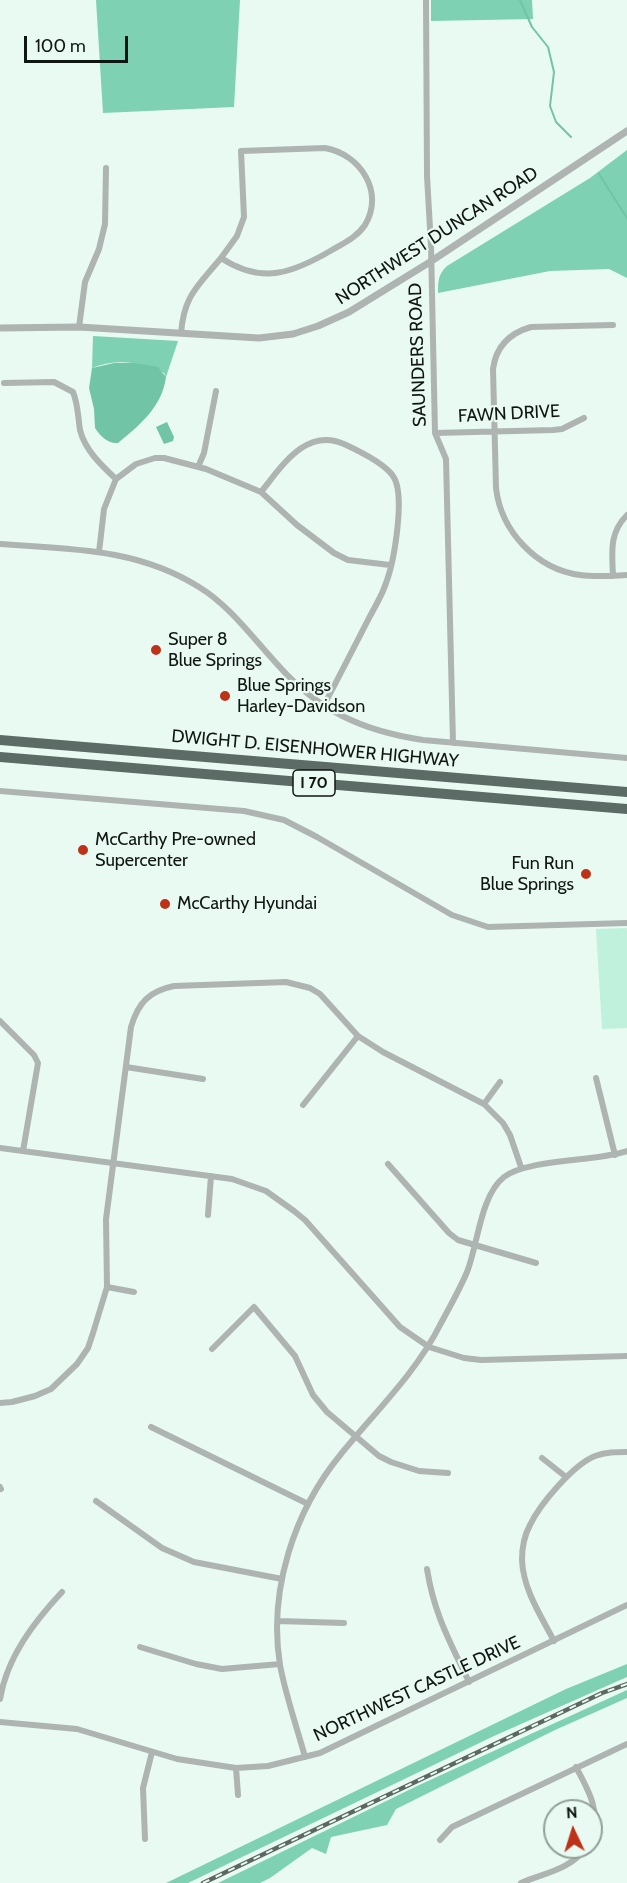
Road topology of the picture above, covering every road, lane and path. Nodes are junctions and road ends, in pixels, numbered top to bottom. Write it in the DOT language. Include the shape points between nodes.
graph roads {
  1 [pos="426,0"];
  2 [pos="627,131"];
  3 [pos="106,168"];
  4 [pos="221,258"];
  5 [pos="430,262"];
  6 [pos="613,325"];
  7 [pos="79,327"];
  8 [pos="0,328"];
  9 [pos="181,333"];
  10 [pos="4,383"];
  11 [pos="216,391"];
  12 [pos="584,418"];
  13 [pos="494,431"];
  14 [pos="435,433"];
  15 [pos="198,467"];
  16 [pos="116,479"];
  17 [pos="261,492"];
  18 [pos="627,515"];
  19 [pos="0,543"];
  20 [pos="99,552"];
  21 [pos="390,565"];
  22 [pos="627,575"];
  23 [pos="613,576"];
  24 [pos="324,705"];
  25 [pos="0,740"];
  26 [pos="453,743"];
  27 [pos="0,757"];
  28 [pos="627,758"];
  29 [pos="0,791"];
  30 [pos="627,792"];
  31 [pos="627,809"];
  32 [pos="627,923"];
  33 [pos="0,1021"];
  34 [pos="358,1036"];
  35 [pos="126,1068"];
  36 [pos="596,1078"];
  37 [pos="203,1079"];
  38 [pos="500,1082"];
  39 [pos="484,1104"];
  40 [pos="303,1105"];
  41 [pos="0,1149"];
  42 [pos="627,1151"];
  43 [pos="23,1152"];
  44 [pos="615,1155"];
  45 [pos="114,1163"];
  46 [pos="388,1164"];
  47 [pos="521,1167"];
  48 [pos="211,1176"];
  49 [pos="208,1215"];
  50 [pos="474,1246"];
  51 [pos="536,1263"];
  52 [pos="107,1287"];
  53 [pos="134,1292"];
  54 [pos="429,1347"];
  55 [pos="212,1350"];
  56 [pos="627,1356"];
  57 [pos="0,1403"];
  58 [pos="152,1426"];
  59 [pos="355,1436"];
  60 [pos="627,1452"];
  61 [pos="542,1458"];
  62 [pos="448,1473"];
  63 [pos="566,1478"];
  64 [pos="96,1501"];
  65 [pos="308,1504"];
  66 [pos="427,1569"];
  67 [pos="282,1579"];
  68 [pos="62,1592"];
  69 [pos="627,1605"];
  70 [pos="278,1621"];
  71 [pos="344,1623"];
  72 [pos="554,1641"];
  73 [pos="140,1647"];
  74 [pos="280,1664"];
  75 [pos="469,1682"];
  76 [pos="0,1699"];
  77 [pos="0,1722"];
  78 [pos="627,1744"];
  79 [pos="152,1752"];
  80 [pos="305,1757"];
  81 [pos="576,1767"];
  82 [pos="236,1768"];
  83 [pos="238,1795"];
  84 [pos="592,1799"];
  85 [pos="145,1839"];
  86 [pos="440,1840"];
  87 [pos="575,1859"];
  88 [pos="521,1883"];
  1 -- 5 [label="street, SAUNDERS ROAD"];
  2 -- 5 [label="street, NORTHWEST DUNCAN ROAD"];
  3 -- 7 [label="street" via="105,225 85,282"];
  4 -- 4 [label="street" via="254,274 278,273 312,262 350,239 365,224 371,202 362,170 346,154 326,148 241,152 244,217 237,236"];
  4 -- 9 [label="street" via="186,302"];
  5 -- 9 [label="street, NORTHWEST DUNCAN ROAD" via="349,312 293,334 240,338"];
  5 -- 14 [label="street, SAUNDERS ROAD"];
  6 -- 13 [label="street" via="531,327 505,341 494,360"];
  7 -- 8 [label="street, NORTHWEST DUNCAN ROAD"];
  7 -- 9 [label="street, NORTHWEST DUNCAN ROAD"];
  10 -- 16 [label="street" via="54,382 73,392 84,443"];
  11 -- 15 [label="street"];
  12 -- 13 [label="street, FAWN DRIVE" via="562,429"];
  13 -- 14 [label="street, FAWN DRIVE"];
  13 -- 23 [label="street" via="498,500 515,536 553,566 578,575"];
  14 -- 26 [label="street, SAUNDERS ROAD" via="446,459"];
  15 -- 16 [label="street" via="155,458 136,464"];
  15 -- 17 [label="street"];
  16 -- 20 [label="street" via="104,509"];
  17 -- 21 [label="street" via="334,553 348,560"];
  17 -- 21 [label="street" via="287,459 309,443 324,438 355,449 395,478 400,503"];
  18 -- 23 [label="street" via="613,538"];
  19 -- 20 [label="street"];
  20 -- 24 [label="street" via="144,561 201,588 242,624 293,681"];
  21 -- 24 [label="street" via="386,583"];
  22 -- 23 [label="street"];
  24 -- 26 [label="street" via="367,728 394,736"];
  25 -- 30 [label="highway, DWIGHT D. EISENHOWER HIGHWAY / I 70"];
  26 -- 28 [label="street"];
  27 -- 31 [label="highway, DWIGHT D. EISENHOWER HIGHWAY / I 70"];
  29 -- 32 [label="street" via="244,811 284,820 452,915 488,927"];
  33 -- 43 [label="street" via="38,1063"];
  34 -- 35 [label="street" via="320,994 297,984 174,986 153,993 139,1006 131,1027"];
  34 -- 39 [label="street"];
  34 -- 40 [label="street"];
  35 -- 37 [label="street"];
  35 -- 45 [label="street"];
  36 -- 44 [label="street"];
  38 -- 39 [label="street"];
  39 -- 47 [label="street" via="503,1123"];
  41 -- 43 [label="street"];
  42 -- 44 [label="street"];
  43 -- 45 [label="street"];
  44 -- 47 [label="street"];
  45 -- 48 [label="street"];
  45 -- 52 [label="street" via="106,1219"];
  46 -- 50 [label="street" via="449,1233"];
  47 -- 50 [label="street" via="494,1186"];
  48 -- 49 [label="street"];
  48 -- 54 [label="street" via="249,1184 287,1205 305,1220 400,1327"];
  50 -- 51 [label="street"];
  50 -- 54 [label="street" via="462,1283"];
  52 -- 53 [label="street"];
  52 -- 57 [label="street" via="88,1348 70,1372 51,1389"];
  54 -- 56 [label="street" via="481,1360"];
  54 -- 59 [label="street"];
  55 -- 59 [label="street" via="254,1307 295,1356 320,1404"];
  58 -- 65 [label="street"];
  59 -- 62 [label="street" via="391,1462 419,1471"];
  59 -- 65 [label="street" via="323,1477"];
  60 -- 63 [label="street" via="596,1456"];
  61 -- 63 [label="street"];
  63 -- 72 [label="street" via="536,1514 523,1548 527,1586"];
  64 -- 67 [label="street" via="162,1548 194,1562"];
  65 -- 67 [label="street" via="293,1538"];
  66 -- 75 [label="street" via="438,1617"];
  67 -- 70 [label="street"];
  68 -- 76 [label="street" via="19,1647"];
  69 -- 72 [label="street, NORTHWEST CASTLE DRIVE"];
  70 -- 71 [label="street"];
  70 -- 74 [label="street"];
  72 -- 75 [label="street, NORTHWEST CASTLE DRIVE"];
  73 -- 74 [label="street" via="222,1669"];
  74 -- 80 [label="street"];
  75 -- 80 [label="street, NORTHWEST CASTLE DRIVE"];
  77 -- 79 [label="street, NORTHWEST CASTLE DRIVE" via="78,1729"];
  78 -- 81 [label="street"];
  79 -- 82 [label="street, NORTHWEST CASTLE DRIVE" via="193,1763"];
  79 -- 85 [label="street" via="142,1788"];
  80 -- 82 [label="street, NORTHWEST CASTLE DRIVE" via="268,1766"];
  81 -- 84 [label="street"];
  81 -- 86 [label="street" via="452,1827"];
  82 -- 83 [label="street"];
  87 -- 88 [label="street"];
}
